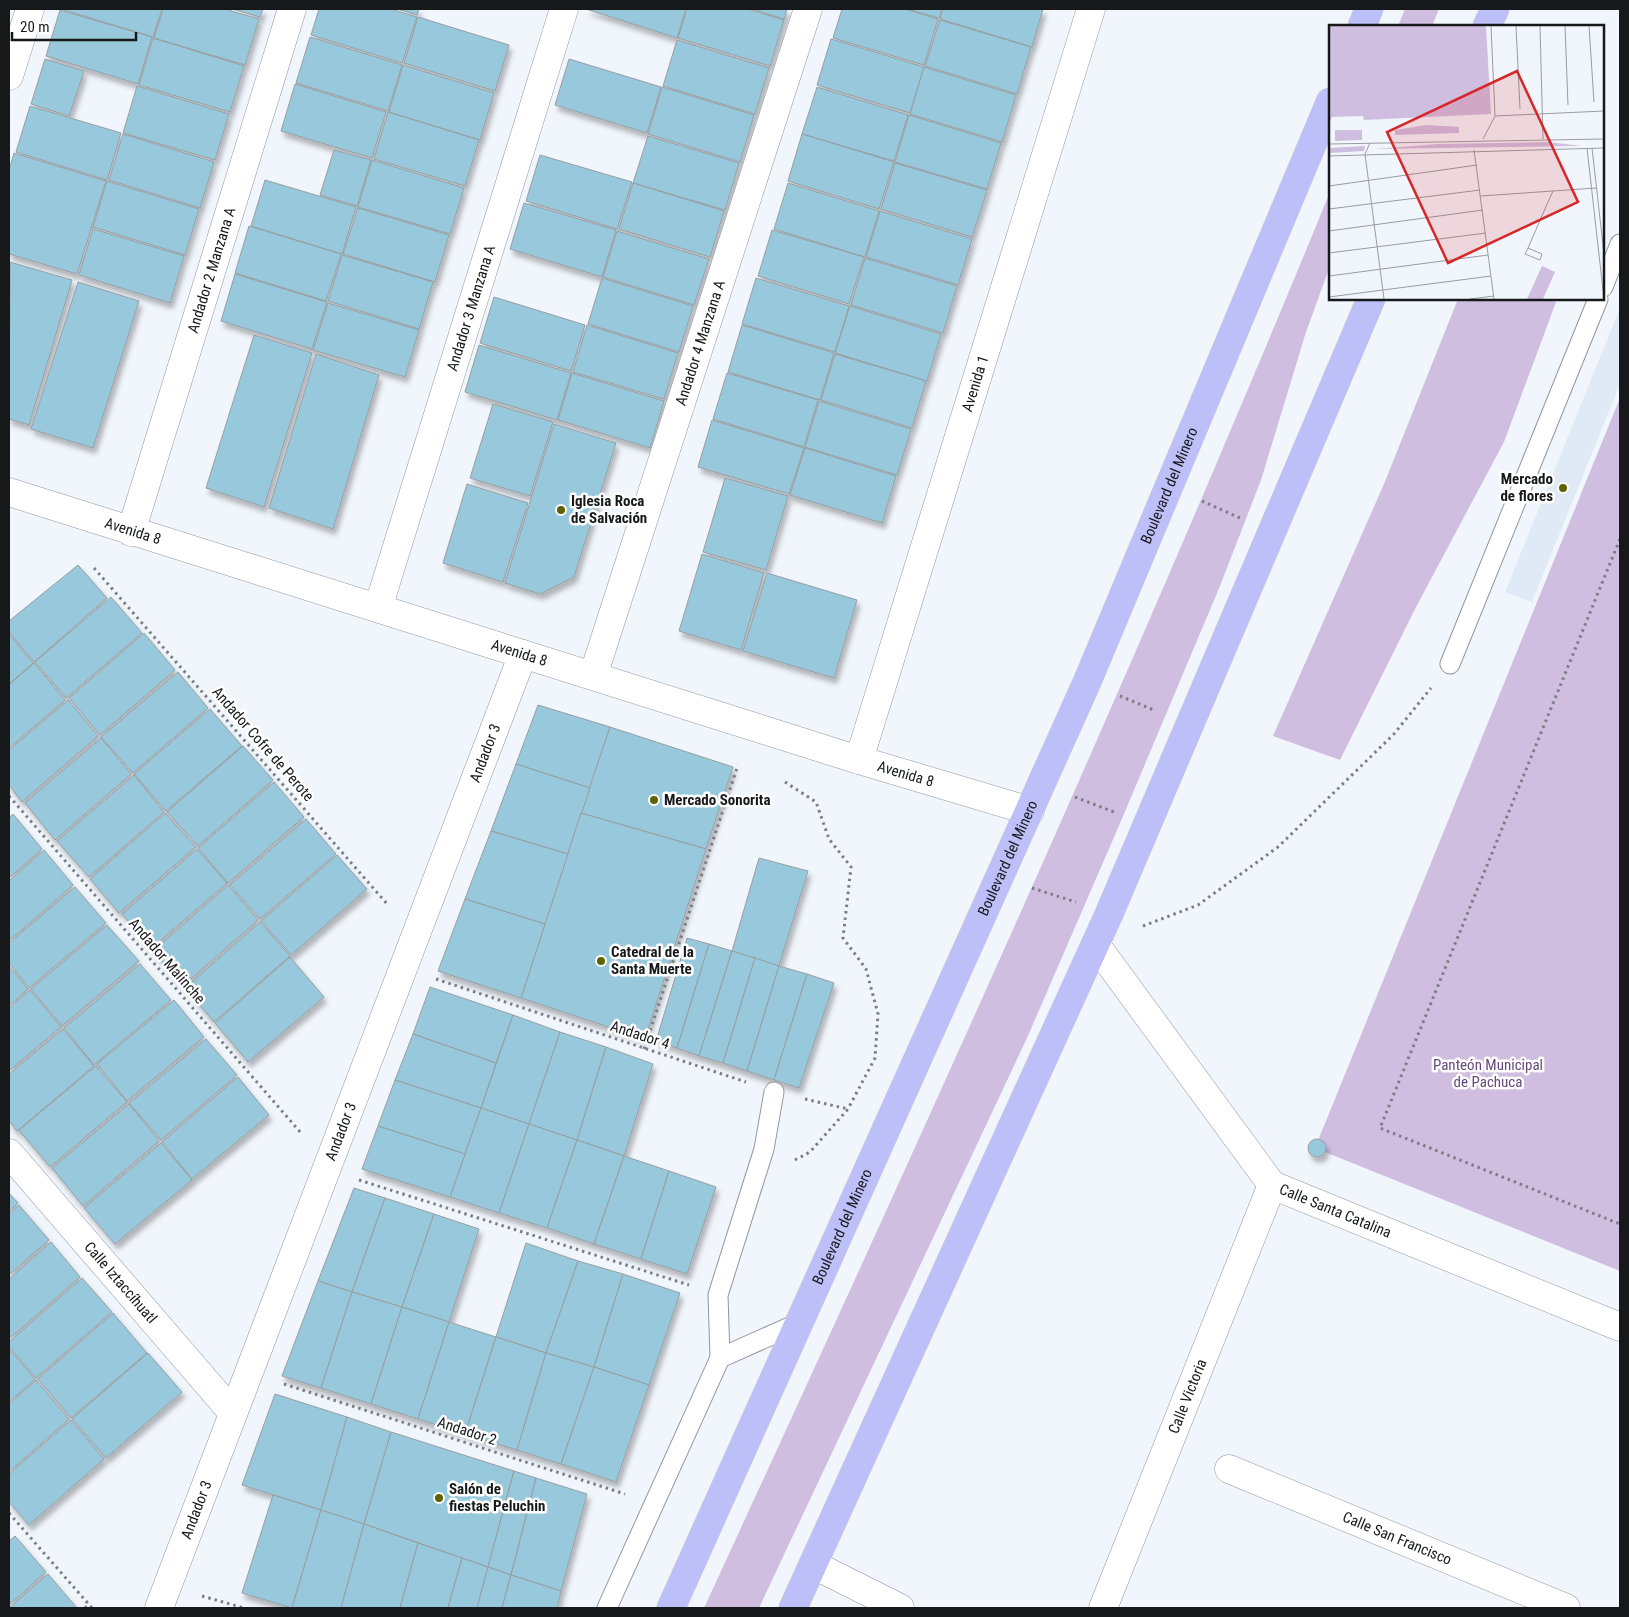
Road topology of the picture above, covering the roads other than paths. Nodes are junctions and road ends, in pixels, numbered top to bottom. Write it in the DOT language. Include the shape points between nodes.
graph roads {
  1 [pos="30,9"];
  2 [pos="292,9"];
  3 [pos="564,9"];
  4 [pos="808,9"];
  5 [pos="1091,9"];
  6 [pos="1369,9"];
  7 [pos="1495,9"];
  8 [pos="1362,25"];
  9 [pos="1487,25"];
  10 [pos="9,76"];
  11 [pos="1329,104"];
  12 [pos="1620,244"];
  13 [pos="1604,284"];
  14 [pos="1371,300"];
  15 [pos="1598,300"];
  16 [pos="9,492"];
  17 [pos="131,532"];
  18 [pos="378,608"];
  19 [pos="523,654"];
  20 [pos="1450,664"];
  21 [pos="593,676"];
  22 [pos="859,760"];
  23 [pos="1030,811"];
  24 [pos="1096,944"];
  25 [pos="774,1092"];
  26 [pos="9,1153"];
  27 [pos="1272,1185"];
  28 [pos="801,1322"];
  29 [pos="1620,1327"];
  30 [pos="720,1358"];
  31 [pos="233,1413"];
  32 [pos="1230,1469"];
  33 [pos="814,1565"];
  34 [pos="159,1608"];
  35 [pos="606,1608"];
  36 [pos="671,1608"];
  37 [pos="793,1608"];
  38 [pos="900,1608"];
  39 [pos="1103,1608"];
  40 [pos="1566,1608"];
  1 -- 10 [label="street"];
  2 -- 17 [label="street, Andador 2 Manzana A"];
  3 -- 18 [label="street, Andador 3 Manzana A"];
  4 -- 21 [label="street, Andador 4 Manzana A"];
  5 -- 22 [label="street, Avenida 1"];
  6 -- 8 [label="main road"];
  7 -- 9 [label="main road"];
  11 -- 23 [label="main road, Boulevard del Minero"];
  12 -- 13 [label="lane"];
  14 -- 24 [label="main road"];
  15 -- 20 [label="lane"];
  16 -- 17 [label="street, Avenida 8"];
  17 -- 18 [label="street, Avenida 8"];
  18 -- 19 [label="street, Avenida 8"];
  19 -- 21 [label="street, Avenida 8"];
  19 -- 31 [label="street, Andador 3"];
  21 -- 22 [label="street, Avenida 8"];
  22 -- 23 [label="street, Avenida 8"];
  23 -- 28 [label="main road, Boulevard del Minero"];
  24 -- 27 [label="street, Calle Santa Catalina"];
  24 -- 33 [label="main road"];
  25 -- 30 [label="lane" via="764,1149 718,1295"];
  26 -- 31 [label="street, Calle Iztaccíhuatl"];
  27 -- 29 [label="street, Calle Santa Catalina"];
  27 -- 39 [label="street, Calle Victoria"];
  28 -- 30 [label="lane"];
  28 -- 36 [label="main road, Boulevard del Minero"];
  30 -- 35 [label="lane"];
  31 -- 34 [label="street, Andador 3"];
  32 -- 40 [label="street, Calle San Francisco"];
  33 -- 37 [label="main road"];
  33 -- 38 [label="street"];
}
